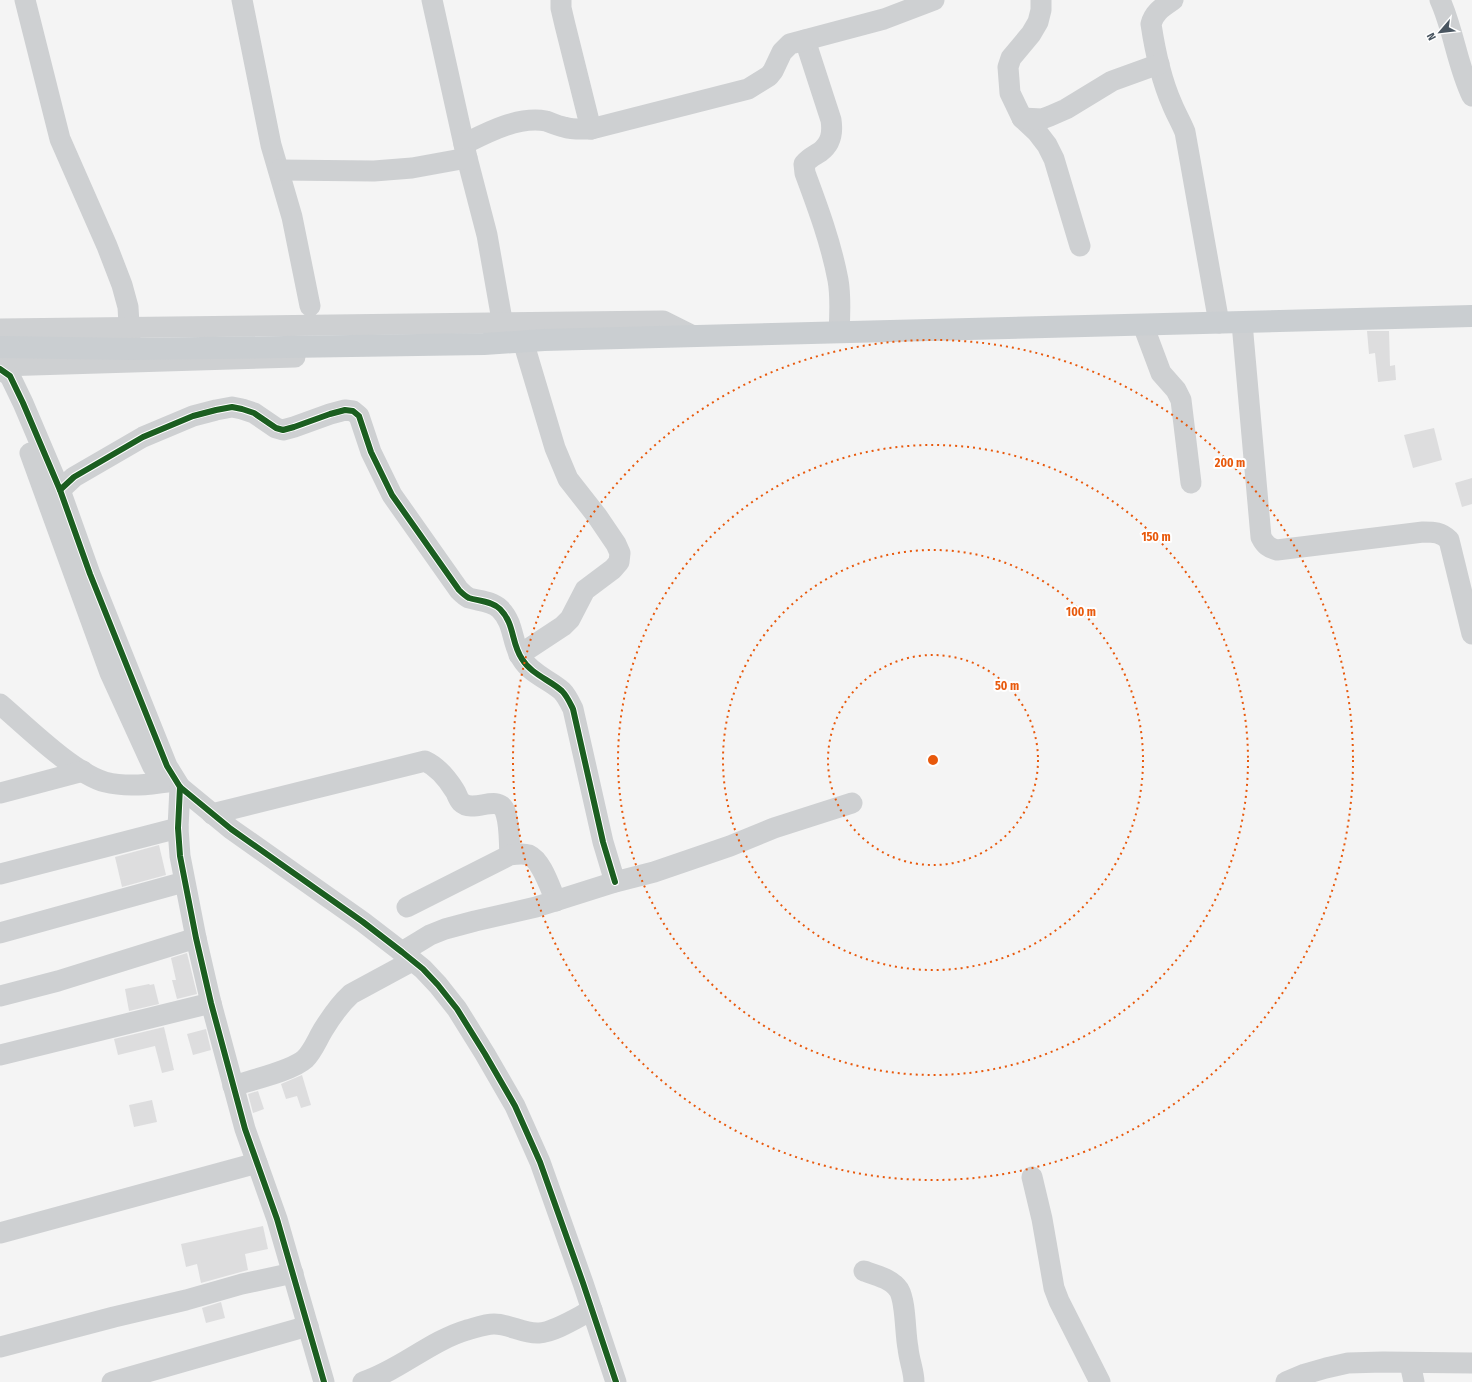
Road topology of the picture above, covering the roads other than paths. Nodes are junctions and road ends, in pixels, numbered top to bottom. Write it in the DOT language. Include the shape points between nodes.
graph roads {
  1 [pos="25,0"];
  2 [pos="242,0"];
  3 [pos="432,0"];
  4 [pos="562,0"];
  5 [pos="934,0"];
  6 [pos="1040,0"];
  7 [pos="1173,0"];
  8 [pos="1440,0"];
  9 [pos="806,40"];
  10 [pos="1159,64"];
  11 [pos="1472,96"];
  12 [pos="1022,118"];
  13 [pos="591,129"];
  14 [pos="466,151"];
  15 [pos="279,170"];
  16 [pos="1080,246"];
  17 [pos="310,306"];
  18 [pos="1472,316"];
  19 [pos="1219,323"];
  20 [pos="1242,323"];
  21 [pos="1143,325"];
  22 [pos="0,329"];
  23 [pos="839,332"];
  24 [pos="693,336"];
  25 [pos="130,339"];
  26 [pos="515,339"];
  27 [pos="0,347"];
  28 [pos="0,367"];
  29 [pos="0,388"];
  30 [pos="1191,483"];
  31 [pos="60,490"];
  32 [pos="1472,634"];
  33 [pos="519,655"];
  34 [pos="0,704"];
  35 [pos="83,771"];
  36 [pos="171,779"];
  37 [pos="0,793"];
  38 [pos="852,803"];
  39 [pos="212,814"];
  40 [pos="178,828"];
  41 [pos="510,855"];
  42 [pos="0,874"];
  43 [pos="184,882"];
  44 [pos="614,882"];
  45 [pos="556,901"];
  46 [pos="406,906"];
  47 [pos="0,933"];
  48 [pos="196,938"];
  49 [pos="407,956"];
  50 [pos="0,996"];
  51 [pos="211,1003"];
  52 [pos="0,1055"];
  53 [pos="233,1086"];
  54 [pos="257,1163"];
  55 [pos="1032,1177"];
  56 [pos="0,1233"];
  57 [pos="864,1271"];
  58 [pos="293,1273"];
  59 [pos="592,1310"];
  60 [pos="308,1326"];
  61 [pos="0,1347"];
  62 [pos="1472,1363"];
  63 [pos="1412,1372"];
  64 [pos="112,1382"];
  65 [pos="324,1382"];
  66 [pos="363,1382"];
  67 [pos="616,1382"];
  68 [pos="914,1382"];
  69 [pos="1100,1382"];
  70 [pos="1286,1382"];
  1 -- 25 [label="street" via="60,139 122,285 128,307"];
  2 -- 15 [label="street" via="265,118"];
  3 -- 14 [label="street"];
  4 -- 13 [label="street" via="561,8"];
  5 -- 9 [label="street" via="884,19"];
  6 -- 12 [label="street" via="1038,22 1032,34 1011,58 1008,67 1010,93"];
  7 -- 10 [label="street" via="1158,10 1151,24"];
  8 -- 11 [label="street" via="1461,70"];
  9 -- 13 [label="street" via="790,44 782,52 773,71 748,89"];
  9 -- 23 [label="street" via="833,130 830,141 804,164 825,227 838,280"];
  10 -- 12 [label="street" via="1112,81 1050,116 1042,119"];
  10 -- 19 [label="street" via="1172,104 1185,132"];
  12 -- 16 [label="street" via="1037,132 1054,159"];
  13 -- 14 [label="street" via="571,129 546,121 520,122 493,130"];
  14 -- 15 [label="street" via="412,168 374,172"];
  14 -- 26 [label="street"];
  15 -- 17 [label="street" via="292,217"];
  18 -- 20 [label="main road"];
  19 -- 20 [label="main road"];
  19 -- 21 [label="main road"];
  20 -- 32 [label="street" via="1261,537 1264,542 1269,548 1277,550 1423,532 1443,534 1449,540"];
  21 -- 23 [label="main road"];
  21 -- 30 [label="street" via="1161,373 1181,400"];
  22 -- 25 [label="street"];
  23 -- 24 [label="main road"];
  24 -- 26 [label="main road"];
  24 -- 26 [label="street" via="663,321"];
  25 -- 26 [label="street"];
  25 -- 26 [label="main road" via="484,344"];
  25 -- 27 [label="main road"];
  26 -- 28 [label="street"];
  26 -- 33 [label="street" via="561,465 620,553 619,562 613,569 585,590 570,619"];
  28 -- 31 [label="street" via="10,376"];
  29 -- 36 [label="street" via="7,395 110,673"];
  31 -- 33 [label="street" via="74,477 143,437 193,416 232,407 254,413 283,430 330,414 345,410 353,411 359,416 371,452 392,495 459,590 467,597 488,602 499,608 511,627"];
  31 -- 36 [label="street" via="90,574"];
  33 -- 44 [label="street" via="536,673 566,696 573,709"];
  34 -- 35 [label="street"];
  35 -- 36 [label="street" via="105,782 118,784 150,785"];
  35 -- 37 [label="street"];
  36 -- 39 [label="street"];
  36 -- 40 [label="street"];
  38 -- 44 [label="street" via="774,828 654,872"];
  39 -- 41 [label="street" via="424,761 440,771 461,802 468,806 498,803 502,806 506,814"];
  39 -- 49 [label="street"];
  40 -- 42 [label="street"];
  40 -- 43 [label="street"];
  41 -- 45 [label="street" via="528,855 535,859"];
  41 -- 46 [label="street"];
  43 -- 47 [label="street"];
  43 -- 48 [label="street"];
  44 -- 45 [label="street"];
  45 -- 49 [label="street" via="430,935"];
  48 -- 50 [label="street" via="66,979"];
  48 -- 51 [label="street"];
  49 -- 53 [label="street" via="343,1001 332,1014 304,1060 292,1067"];
  49 -- 59 [label="street" via="438,985 457,1009 515,1106 540,1162"];
  51 -- 52 [label="street"];
  51 -- 53 [label="street"];
  53 -- 54 [label="street"];
  54 -- 56 [label="street"];
  54 -- 58 [label="street"];
  55 -- 69 [label="street" via="1054,1288"];
  57 -- 68 [label="street" via="884,1278 899,1290"];
  58 -- 60 [label="street"];
  58 -- 61 [label="street"];
  59 -- 66 [label="street" via="541,1333 528,1333 494,1324 466,1330 443,1340 382,1375"];
  59 -- 67 [label="street"];
  60 -- 64 [label="street"];
  60 -- 65 [label="street"];
  62 -- 63 [label="street"];
  63 -- 70 [label="street" via="1348,1363 1305,1374"];
}
